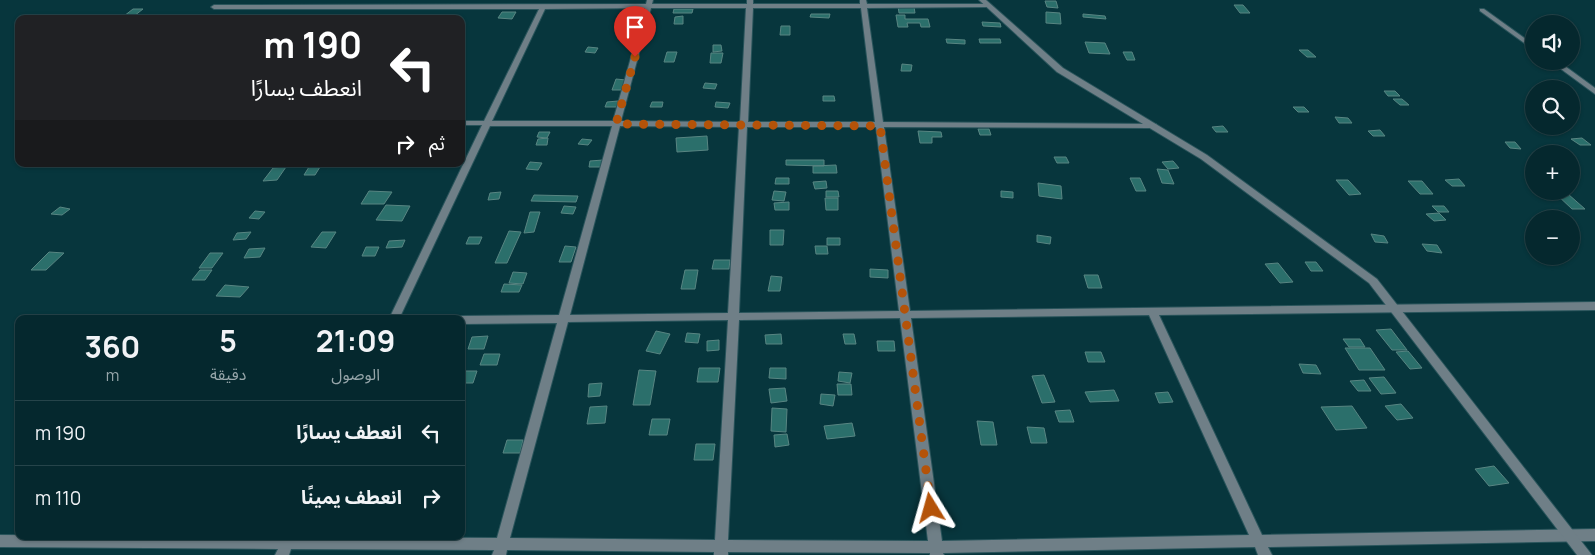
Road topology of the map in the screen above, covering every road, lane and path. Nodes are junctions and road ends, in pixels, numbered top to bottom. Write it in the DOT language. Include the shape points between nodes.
graph roads {
  1 [pos="649,3"];
  2 [pos="750,3"];
  3 [pos="863,3"];
  4 [pos="985,3"];
  5 [pos="543,6"];
  6 [pos="214,7"];
  7 [pos="1482,10"];
  8 [pos="1525,41"];
  9 [pos="1565,70"];
  10 [pos="1595,92"];
  11 [pos="465,123"];
  12 [pos="487,123"];
  13 [pos="616,124"];
  14 [pos="743,126"];
  15 [pos="880,126"];
  16 [pos="1153,126"];
  17 [pos="1595,306"];
  18 [pos="1394,308"];
  19 [pos="1152,311"];
  20 [pos="905,314"];
  21 [pos="396,315"];
  22 [pos="733,316"];
  23 [pos="564,318"];
  24 [pos="465,320"];
  25 [pos="1595,535"];
  26 [pos="1570,536"];
  27 [pos="0,541"];
  28 [pos="1259,541"];
  29 [pos="287,545"];
  30 [pos="501,550"];
  31 [pos="721,550"];
  32 [pos="937,551"];
  33 [pos="1265,555"];
  34 [pos="1585,555"];
  1 -- 2 [label="street"];
  1 -- 5 [label="street"];
  1 -- 13 [label="street"];
  2 -- 3 [label="street"];
  2 -- 14 [label="street"];
  3 -- 4 [label="street"];
  3 -- 15 [label="street"];
  4 -- 16 [label="street" via="1060,70"];
  5 -- 6 [label="street"];
  5 -- 12 [label="street"];
  7 -- 8 [label="street"];
  9 -- 10 [label="street"];
  11 -- 12 [label="street"];
  12 -- 13 [label="street"];
  12 -- 21 [label="street"];
  13 -- 14 [label="street"];
  13 -- 23 [label="street"];
  14 -- 15 [label="street"];
  14 -- 22 [label="street"];
  15 -- 16 [label="street"];
  15 -- 20 [label="street"];
  16 -- 18 [label="street" via="1204,157 1373,281"];
  17 -- 18 [label="street"];
  18 -- 19 [label="street"];
  18 -- 26 [label="street"];
  19 -- 20 [label="street"];
  19 -- 28 [label="street"];
  20 -- 22 [label="street"];
  20 -- 32 [label="street"];
  22 -- 23 [label="street"];
  22 -- 31 [label="street"];
  23 -- 24 [label="street"];
  23 -- 30 [label="street"];
  25 -- 26 [label="street"];
  26 -- 28 [label="street"];
  26 -- 34 [label="street"];
  27 -- 29 [label="street"];
  28 -- 32 [label="street"];
  28 -- 33 [label="street"];
  29 -- 30 [label="street"];
  30 -- 31 [label="street"];
  31 -- 32 [label="street"];
}
